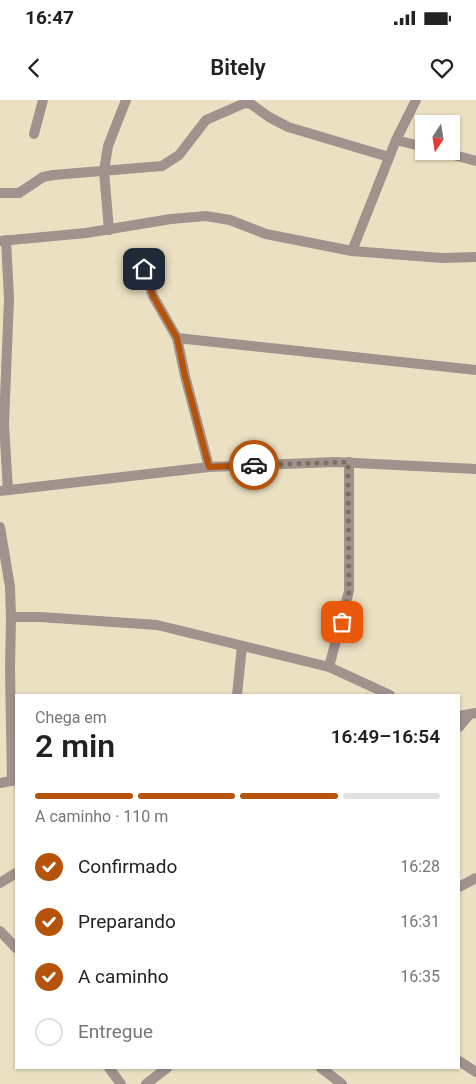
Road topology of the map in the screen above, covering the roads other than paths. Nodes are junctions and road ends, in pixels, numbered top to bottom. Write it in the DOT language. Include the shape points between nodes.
graph roads {
  1 [pos="43,100"];
  2 [pos="126,100"];
  3 [pos="416,100"];
  4 [pos="34,134"];
  5 [pos="396,140"];
  6 [pos="415,145"];
  7 [pos="389,157"];
  8 [pos="460,157"];
  9 [pos="476,161"];
  10 [pos="104,171"];
  11 [pos="0,194"];
  12 [pos="109,230"];
  13 [pos="3,241"];
  14 [pos="352,251"];
  15 [pos="476,257"];
  16 [pos="144,269"];
  17 [pos="177,338"];
  18 [pos="476,370"];
  19 [pos="348,462"];
  20 [pos="209,467"];
  21 [pos="476,468"];
  22 [pos="4,490"];
  23 [pos="0,527"];
  24 [pos="12,617"];
  25 [pos="242,646"];
  26 [pos="329,667"];
  27 [pos="237,694"];
  28 [pos="388,694"];
  29 [pos="5,706"];
  30 [pos="468,715"];
  31 [pos="460,726"];
  32 [pos="14,781"];
  33 [pos="0,783"];
  34 [pos="15,874"];
  35 [pos="476,878"];
  36 [pos="0,883"];
  37 [pos="460,886"];
  38 [pos="0,931"];
  39 [pos="15,947"];
  40 [pos="460,1062"];
  41 [pos="110,1069"];
  42 [pos="167,1069"];
  43 [pos="322,1069"];
  44 [pos="476,1072"];
  45 [pos="122,1084"];
  46 [pos="146,1084"];
  47 [pos="342,1084"];
  1 -- 4 [label="street"];
  2 -- 10 [label="street" via="108,146"];
  3 -- 5 [label="street"];
  5 -- 6 [label="street"];
  5 -- 7 [label="street"];
  7 -- 10 [label="street" via="288,127 245,103 206,120 179,155 162,166"];
  7 -- 14 [label="street"];
  8 -- 9 [label="street"];
  10 -- 11 [label="street" via="43,177 19,193"];
  10 -- 12 [label="street"];
  12 -- 13 [label="street"];
  12 -- 14 [label="street" via="206,216 230,220 266,234"];
  13 -- 22 [label="street" via="8,298"];
  14 -- 15 [label="street" via="442,258"];
  16 -- 17 [label="street" via="153,296"];
  17 -- 18 [label="street"];
  17 -- 20 [label="street"];
  19 -- 20 [label="street"];
  19 -- 21 [label="street"];
  19 -- 26 [label="street" via="349,592"];
  20 -- 22 [label="street"];
  23 -- 24 [label="street"];
  24 -- 25 [label="street" via="157,626"];
  24 -- 29 [label="street"];
  25 -- 26 [label="street"];
  25 -- 27 [label="street"];
  26 -- 28 [label="street"];
  29 -- 32 [label="street"];
  30 -- 31 [label="street"];
  32 -- 33 [label="street"];
  34 -- 36 [label="street"];
  35 -- 37 [label="street"];
  38 -- 39 [label="street"];
  40 -- 44 [label="street"];
  41 -- 45 [label="street"];
  42 -- 46 [label="street"];
  43 -- 47 [label="street"];
}
